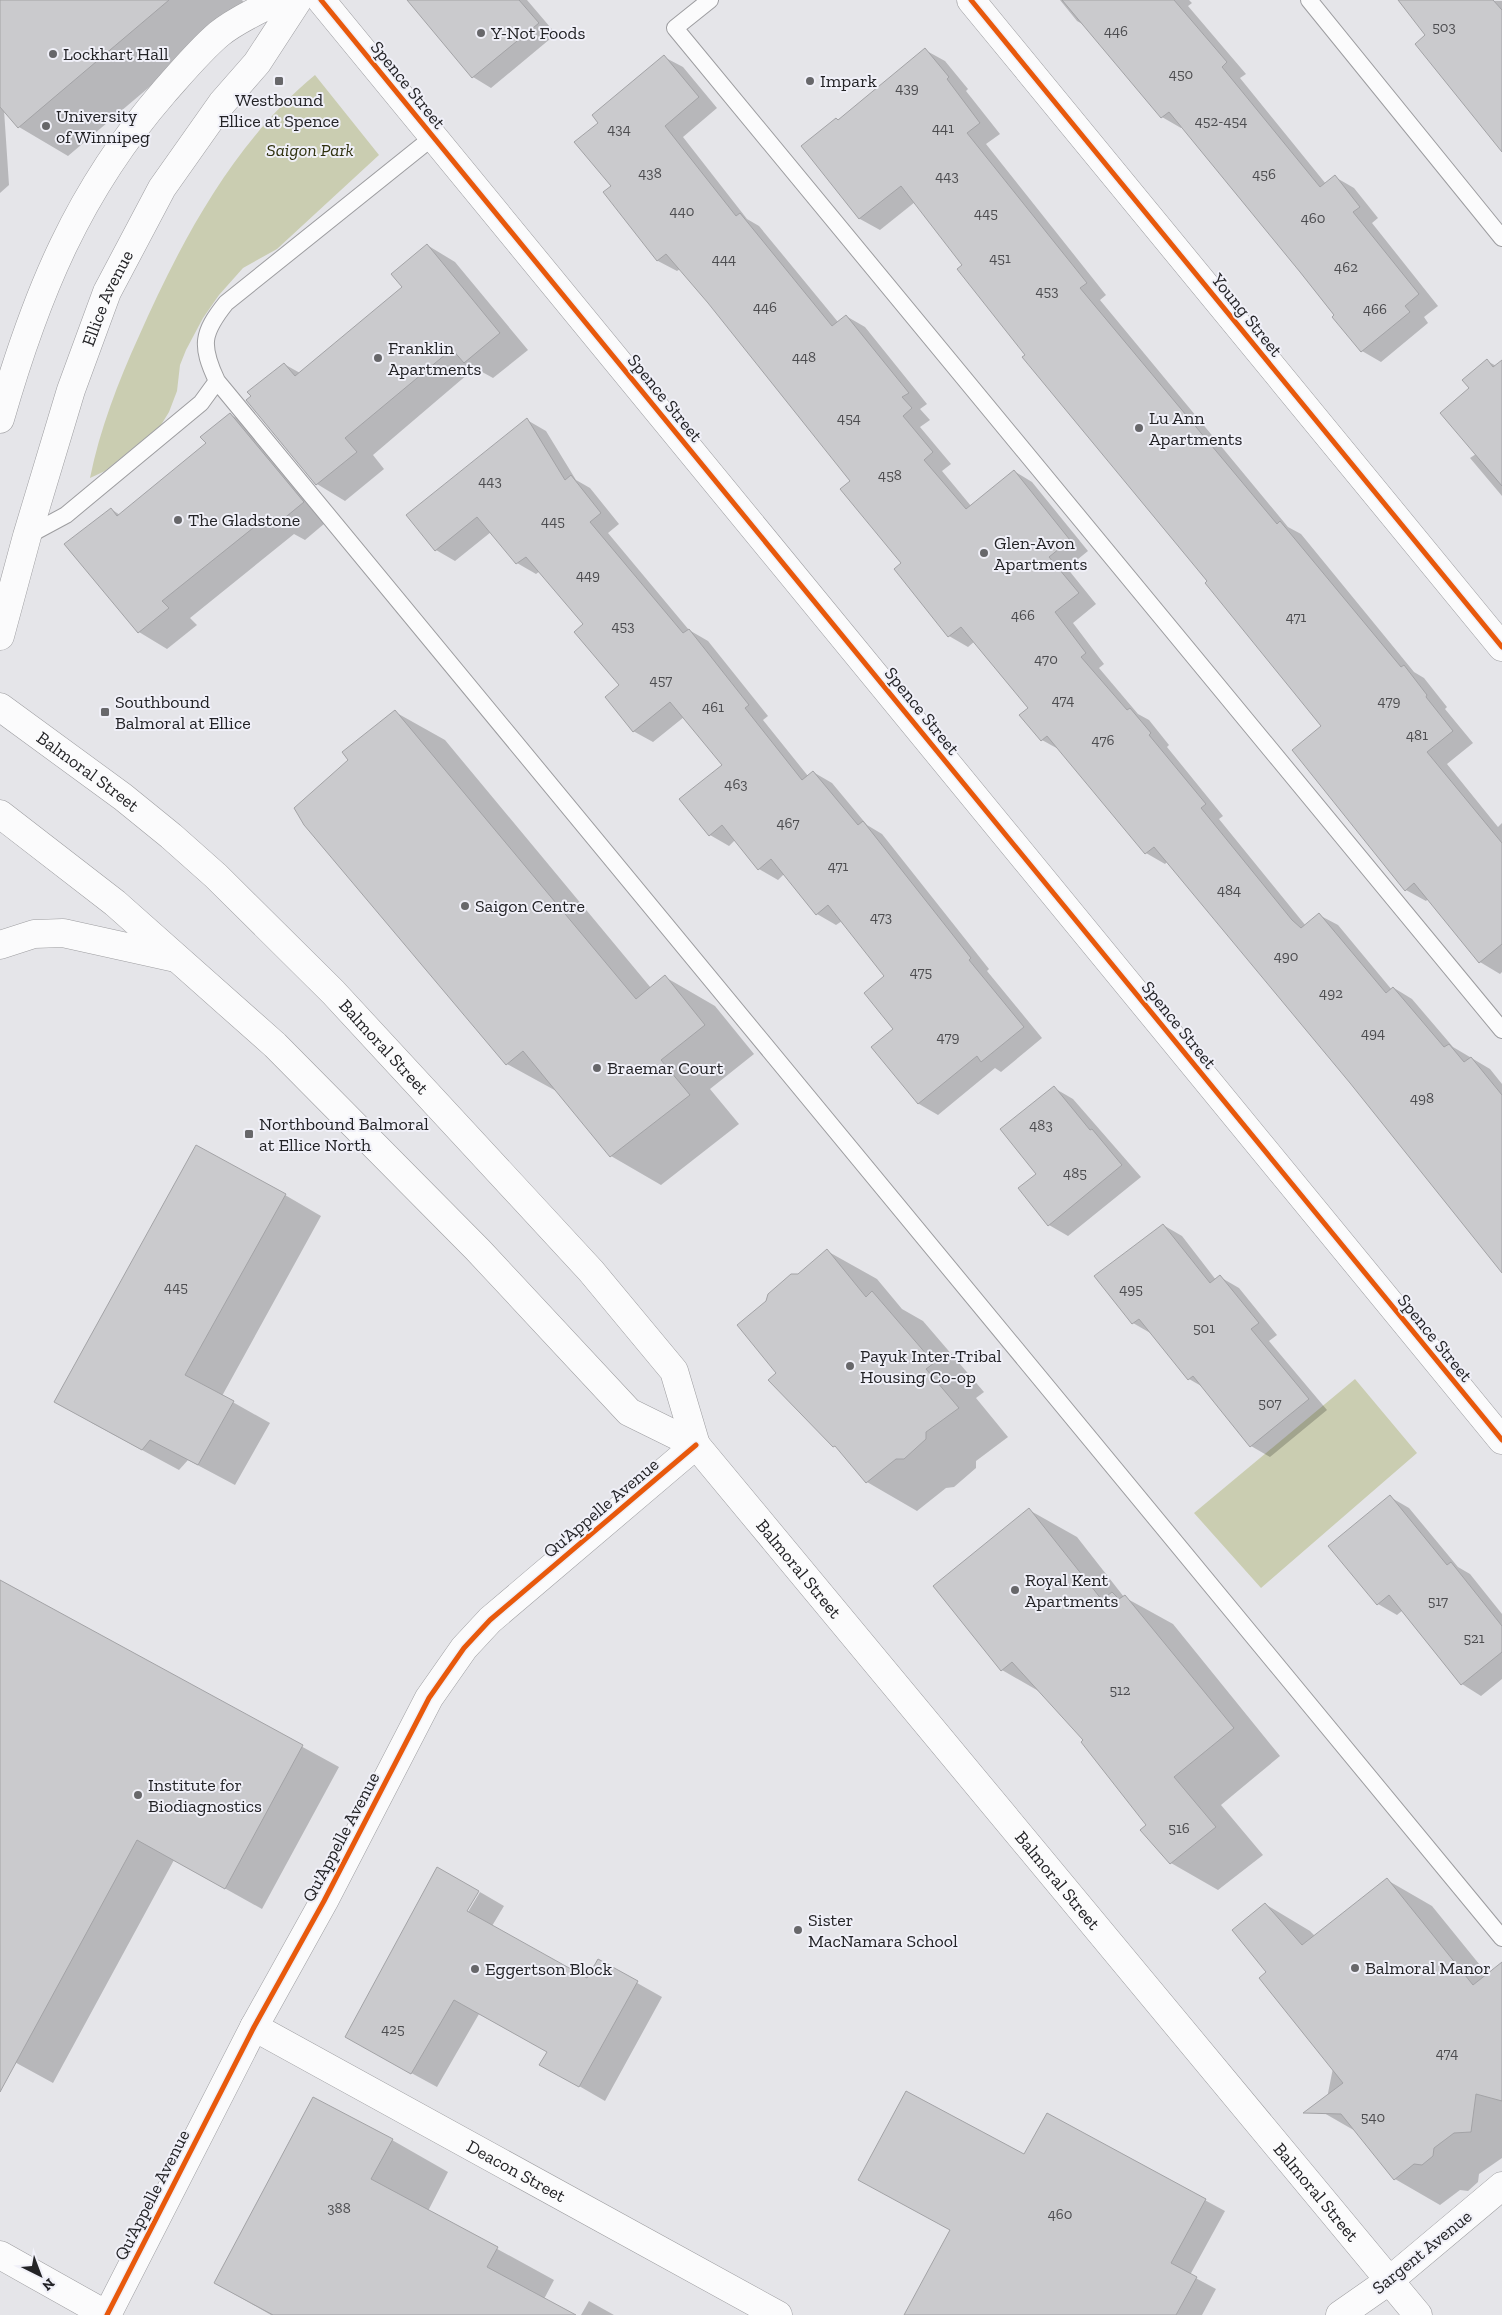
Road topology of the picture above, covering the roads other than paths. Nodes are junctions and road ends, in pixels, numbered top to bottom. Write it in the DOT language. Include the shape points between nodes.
graph roads {
  1 [pos="278,0"];
  2 [pos="298,0"];
  3 [pos="321,0"];
  4 [pos="710,0"];
  5 [pos="971,0"];
  6 [pos="1309,0"];
  7 [pos="433,137"];
  8 [pos="1502,238"];
  9 [pos="217,381"];
  10 [pos="0,419"];
  11 [pos="27,536"];
  12 [pos="0,636"];
  13 [pos="1502,647"];
  14 [pos="0,708"];
  15 [pos="0,814"];
  16 [pos="0,945"];
  17 [pos="180,959"];
  18 [pos="1502,1030"];
  19 [pos="1502,1440"];
  20 [pos="696,1445"];
  21 [pos="1502,1938"];
  22 [pos="254,2027"];
  23 [pos="1502,2186"];
  24 [pos="0,2255"];
  25 [pos="1390,2280"];
  26 [pos="107,2315"];
  27 [pos="778,2315"];
  28 [pos="1340,2315"];
  29 [pos="1418,2315"];
  1 -- 10 [label="main road" via="219,34 146,113 112,158 83,204 53,266 17,358"];
  2 -- 11 [label="main road, Ellice Avenue" via="257,63 222,102 162,188 107,292 71,390"];
  3 -- 7 [label="main road, Spence Street"];
  4 -- 18 [label="lane" via="675,28"];
  5 -- 13 [label="main road, Young Street"];
  6 -- 8 [label="lane"];
  7 -- 9 [label="lane" via="226,303 209,324 206,342 209,364"];
  7 -- 19 [label="main road, Spence Street"];
  9 -- 11 [label="lane" via="201,403 66,514"];
  9 -- 21 [label="lane"];
  11 -- 12 [label="main road, Ellice Avenue"];
  14 -- 20 [label="main road, Balmoral Street" via="171,836 216,876 352,1013 591,1271 674,1372"];
  15 -- 17 [label="main road, Balmoral Street" via="63,861"];
  16 -- 17 [label="main road" via="34,934 63,933"];
  17 -- 20 [label="main road, Balmoral Street" via="275,1045 354,1123 629,1412"];
  20 -- 22 [label="main road, Qu'Appelle Avenue" via="490,1620 464,1648 429,1698 324,1901"];
  20 -- 25 [label="main road, Balmoral Street"];
  22 -- 26 [label="main road, Qu'Appelle Avenue"];
  22 -- 27 [label="main road, Deacon Street"];
  23 -- 25 [label="main road, Sargent Avenue"];
  24 -- 26 [label="main road"];
  25 -- 28 [label="main road, Sargent Avenue"];
  25 -- 29 [label="main road, Balmoral Street"];
}
